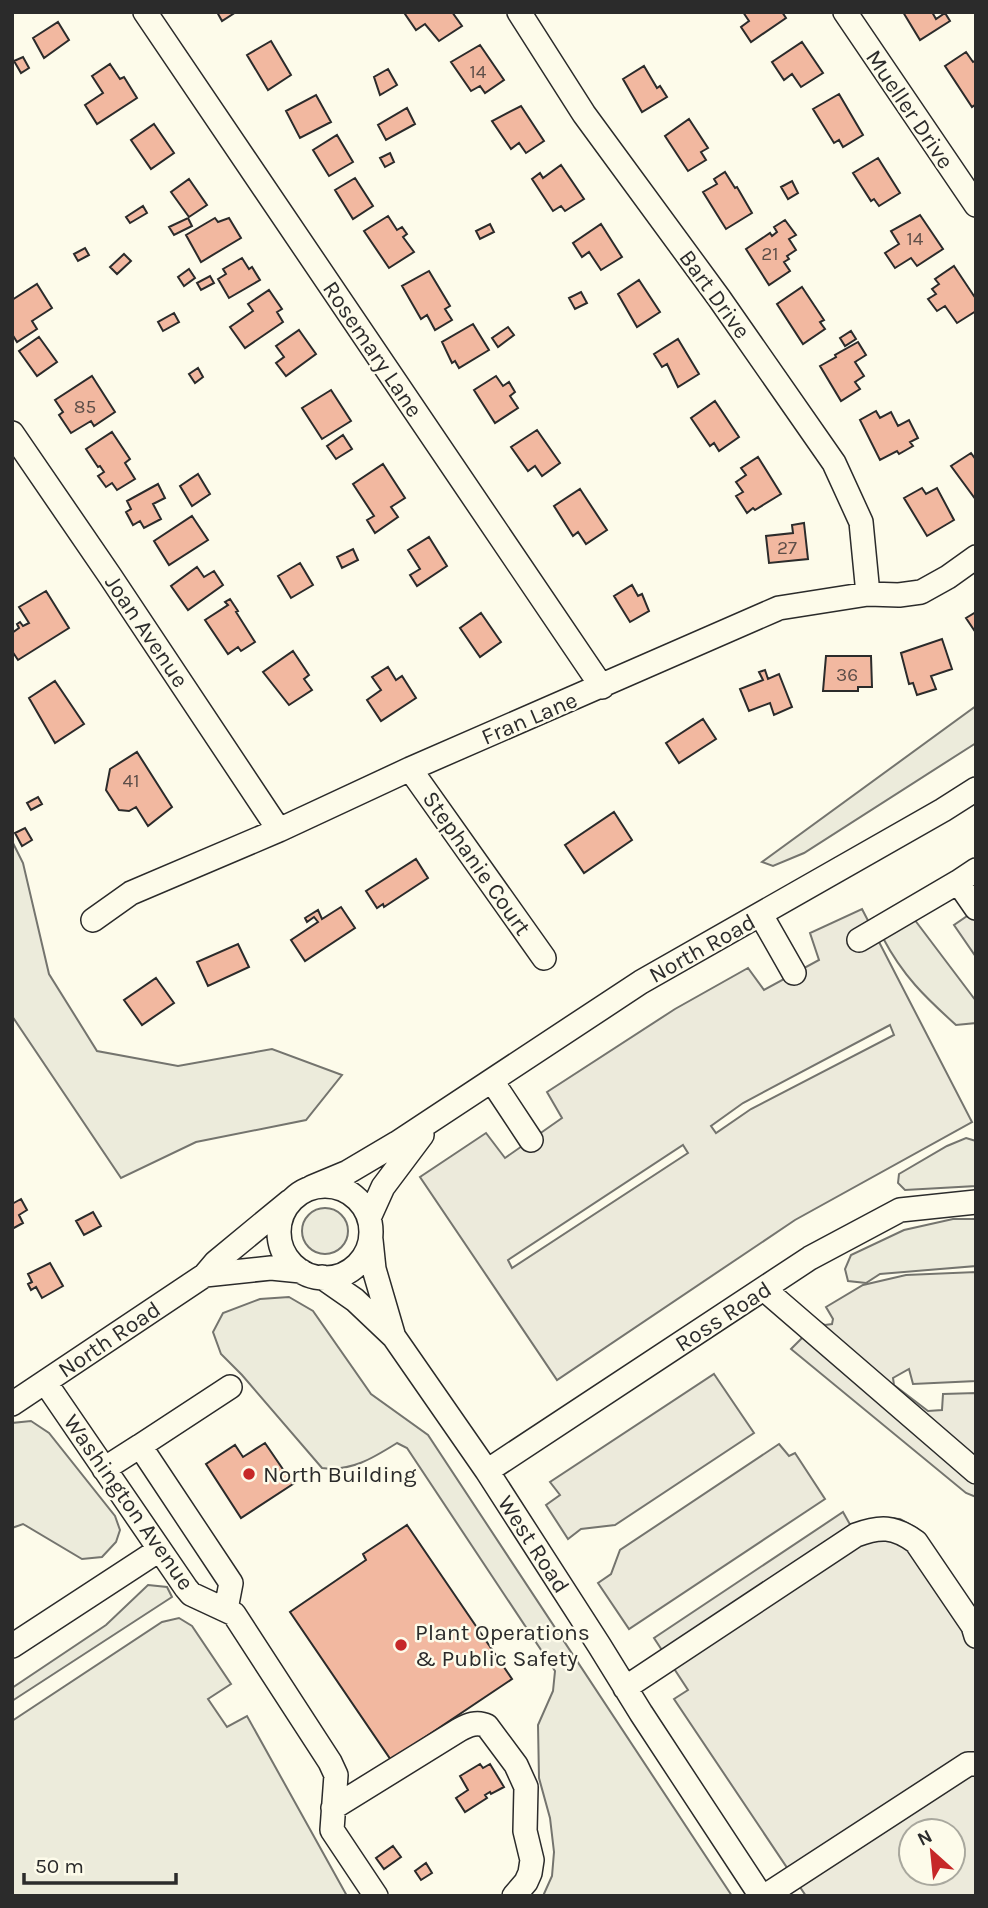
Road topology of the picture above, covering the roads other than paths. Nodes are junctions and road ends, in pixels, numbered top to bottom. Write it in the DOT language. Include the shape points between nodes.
graph roads {
  1 [pos="145,12"];
  2 [pos="519,12"];
  3 [pos="845,12"];
  4 [pos="976,205"];
  5 [pos="12,433"];
  6 [pos="976,557"];
  7 [pos="868,594"];
  8 [pos="602,687"];
  9 [pos="410,769"];
  10 [pos="976,789"];
  11 [pos="279,830"];
  12 [pos="967,876"];
  13 [pos="976,908"];
  14 [pos="761,915"];
  15 [pos="93,920"];
  16 [pos="859,940"];
  17 [pos="544,958"];
  18 [pos="794,974"];
  19 [pos="492,1081"];
  20 [pos="435,1119"];
  21 [pos="531,1140"];
  22 [pos="312,1187"];
  23 [pos="290,1201"];
  24 [pos="976,1202"];
  25 [pos="370,1229"];
  26 [pos="312,1274"];
  27 [pos="205,1275"];
  28 [pos="764,1289"];
  29 [pos="394,1336"];
  30 [pos="45,1382"];
  31 [pos="230,1387"];
  32 [pos="12,1404"];
  33 [pos="140,1446"];
  34 [pos="104,1469"];
  35 [pos="487,1471"];
  36 [pos="976,1472"];
  37 [pos="159,1550"];
  38 [pos="226,1609"];
  39 [pos="976,1636"];
  40 [pos="12,1646"];
  41 [pos="625,1688"];
  42 [pos="976,1764"];
  43 [pos="333,1808"];
  44 [pos="376,1896"];
  45 [pos="514,1896"];
  46 [pos="763,1896"];
  1 -- 8 [label="street, Rosemary Lane"];
  2 -- 7 [label="street, Bart Drive" via="584,114 834,463 861,522"];
  3 -- 4 [label="street, Mueller Drive"];
  5 -- 11 [label="street, Joan Avenue"];
  6 -- 7 [label="street, Fran Lane" via="921,592"];
  7 -- 8 [label="street, Fran Lane" via="779,608"];
  8 -- 9 [label="street, Fran Lane"];
  9 -- 11 [label="street, Fran Lane"];
  9 -- 17 [label="street, Stephanie Court"];
  10 -- 14 [label="street, North Road"];
  11 -- 15 [label="street, Fran Lane" via="131,893"];
  12 -- 13 [label="street"];
  12 -- 16 [label="street"];
  14 -- 18 [label="street"];
  14 -- 19 [label="street, North Road" via="642,982"];
  19 -- 20 [label="street, North Road"];
  19 -- 21 [label="street"];
  20 -- 22 [label="street, North Road" via="370,1160"];
  20 -- 25 [label="street, North Road" via="383,1187"];
  22 -- 23 [label="street"];
  22 -- 25 [label="street" via="343,1188 356,1197 366,1209"];
  23 -- 26 [label="street" via="281,1215 279,1241 292,1265"];
  23 -- 27 [label="street, North Road"];
  24 -- 28 [label="street, Ross Road" via="900,1209"];
  25 -- 26 [label="street" via="366,1255 355,1267 342,1275"];
  25 -- 29 [label="street, West Road" via="374,1269"];
  26 -- 27 [label="street, North Road" via="271,1268"];
  26 -- 29 [label="street, West Road" via="355,1300"];
  27 -- 30 [label="street, North Road"];
  28 -- 35 [label="street, Ross Road"];
  28 -- 36 [label="street"];
  29 -- 35 [label="street, West Road"];
  30 -- 32 [label="street, North Road"];
  30 -- 34 [label="street, Washington Avenue"];
  31 -- 33 [label="street"];
  33 -- 34 [label="street"];
  33 -- 38 [label="street" via="231,1583"];
  34 -- 37 [label="street, Washington Avenue"];
  35 -- 41 [label="street, West Road"];
  37 -- 38 [label="street, Washington Avenue" via="191,1594"];
  37 -- 40 [label="street"];
  38 -- 43 [label="street, Washington Avenue" via="234,1614 330,1762 336,1775"];
  39 -- 41 [label="street" via="916,1542 902,1532 871,1530 856,1535"];
  41 -- 46 [label="street, West Road"];
  42 -- 46 [label="street" via="968,1764"];
  43 -- 44 [label="street, Washington Avenue" via="332,1830"];
  43 -- 45 [label="street" via="459,1730 482,1723 516,1765 526,1787 525,1830 532,1860 526,1882"];
}
